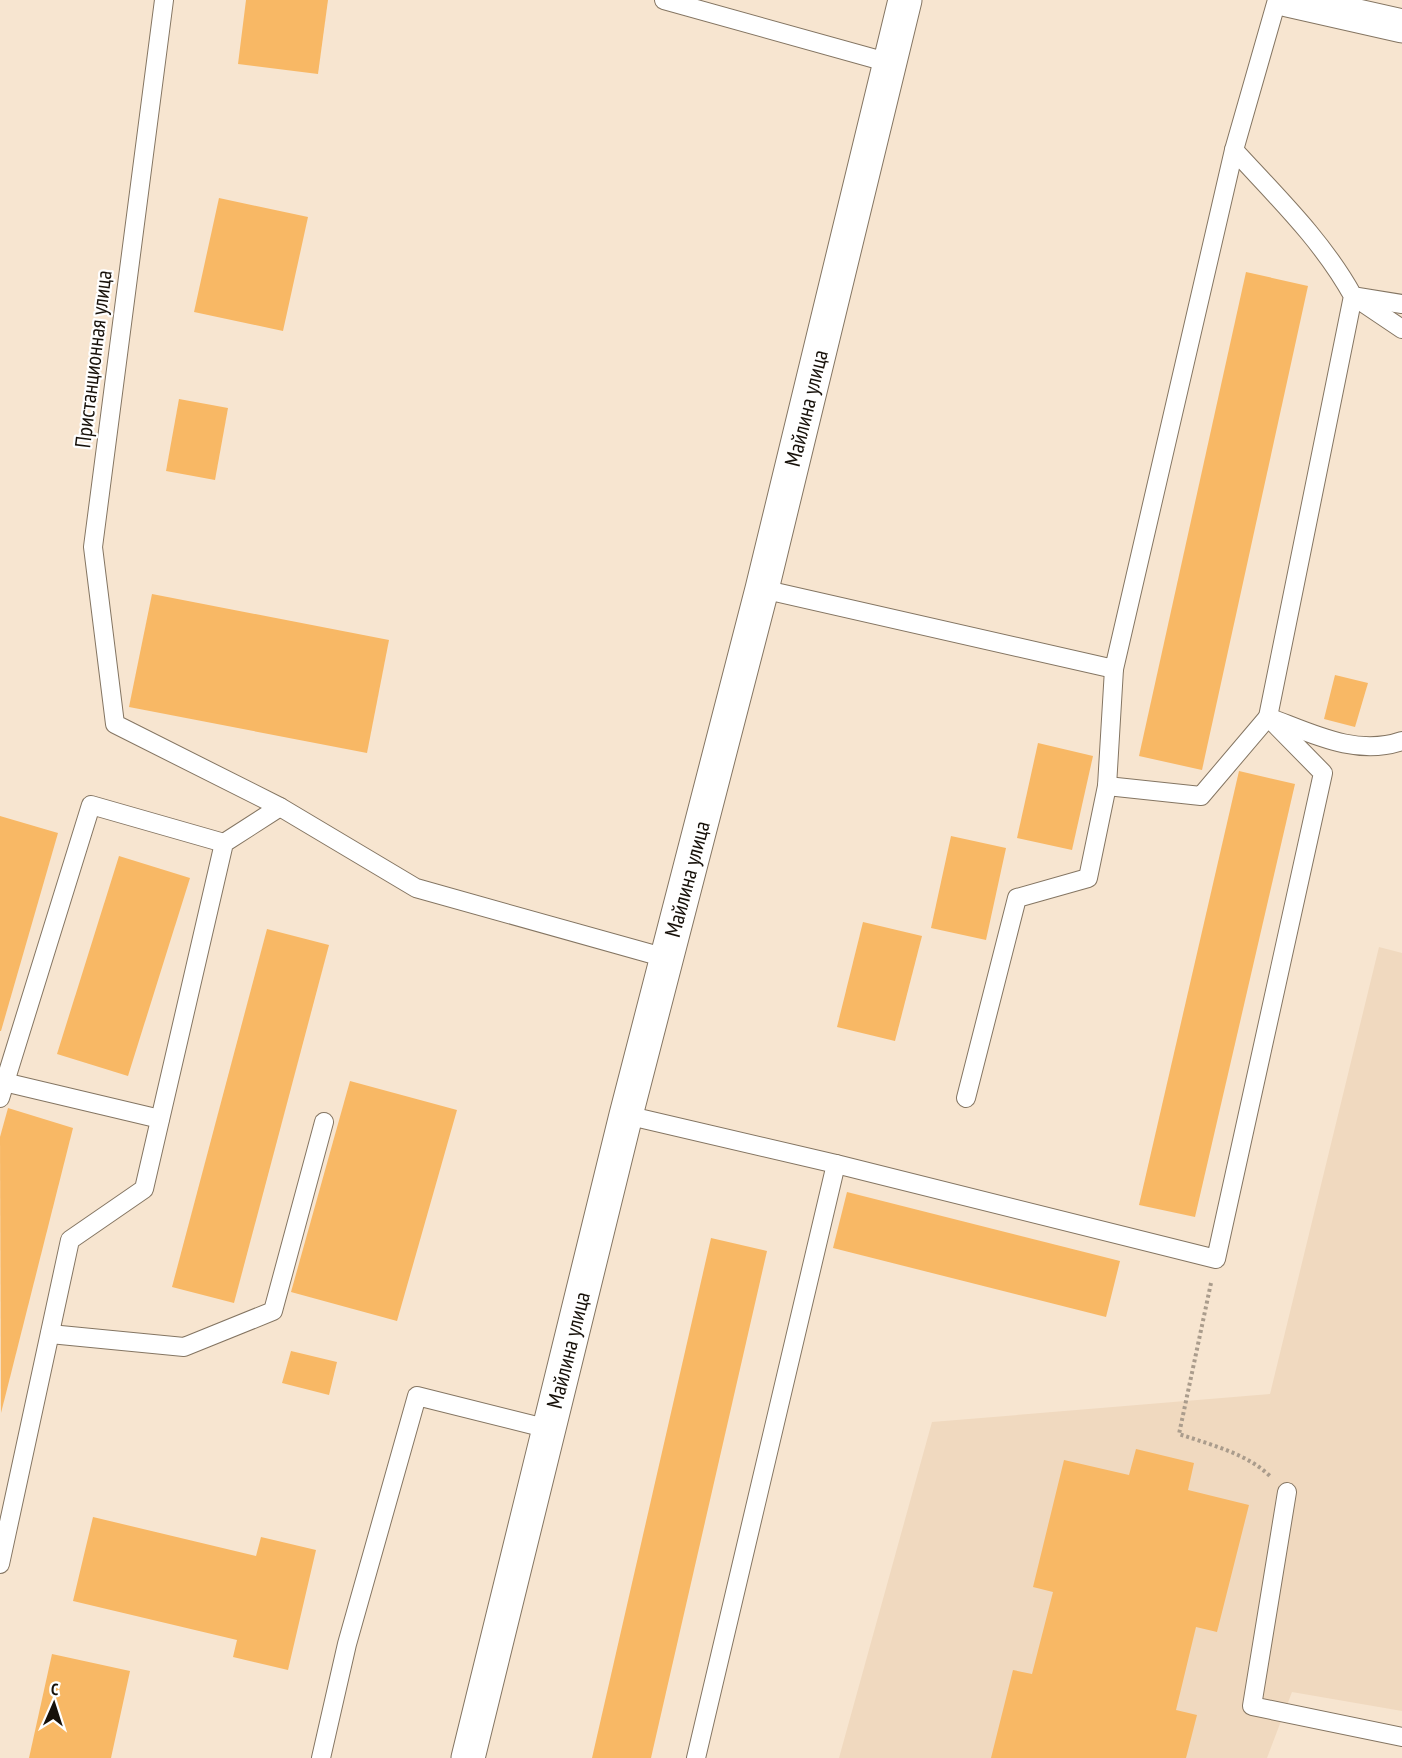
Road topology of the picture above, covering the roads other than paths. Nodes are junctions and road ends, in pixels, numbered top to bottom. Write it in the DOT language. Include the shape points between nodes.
graph roads {
  1 [pos="164,0"];
  2 [pos="664,0"];
  3 [pos="905,0"];
  4 [pos="1277,0"];
  5 [pos="1287,0"];
  6 [pos="1402,26"];
  7 [pos="890,63"];
  8 [pos="1234,150"];
  9 [pos="1353,296"];
  10 [pos="1402,304"];
  11 [pos="1402,329"];
  12 [pos="762,589"];
  13 [pos="1114,669"];
  14 [pos="1268,717"];
  15 [pos="1402,741"];
  16 [pos="1107,786"];
  17 [pos="280,807"];
  18 [pos="224,843"];
  19 [pos="666,958"];
  20 [pos="2,1090"];
  21 [pos="966,1098"];
  22 [pos="626,1115"];
  23 [pos="160,1119"];
  24 [pos="324,1122"];
  25 [pos="836,1164"];
  26 [pos="50,1334"];
  27 [pos="549,1429"];
  28 [pos="1287,1492"];
  29 [pos="0,1564"];
  30 [pos="1402,1737"];
  31 [pos="321,1758"];
  32 [pos="468,1758"];
  33 [pos="696,1758"];
  1 -- 17 [label="lane, Пристанционная улица" via="93,547 115,724"];
  2 -- 7 [label="lane"];
  3 -- 7 [label="main road, Майлина улица"];
  4 -- 8 [label="lane"];
  5 -- 6 [label="main road"];
  7 -- 12 [label="main road, Майлина улица"];
  8 -- 9 [label="lane" via="1313,235"];
  8 -- 13 [label="lane"];
  9 -- 10 [label="lane"];
  9 -- 11 [label="lane"];
  9 -- 14 [label="lane"];
  12 -- 13 [label="lane"];
  12 -- 19 [label="main road, Майлина улица"];
  13 -- 16 [label="lane"];
  14 -- 15 [label="lane" via="1336,743 1384,747"];
  14 -- 16 [label="lane" via="1201,796"];
  14 -- 25 [label="lane" via="1323,773 1216,1258"];
  16 -- 21 [label="lane" via="1088,878 1017,898"];
  17 -- 18 [label="lane"];
  17 -- 19 [label="lane" via="416,888"];
  18 -- 20 [label="lane" via="91,805"];
  18 -- 23 [label="lane"];
  19 -- 22 [label="main road, Майлина улица"];
  20 -- 23 [label="lane"];
  22 -- 25 [label="lane"];
  22 -- 27 [label="main road, Майлина улица"];
  23 -- 26 [label="lane" via="144,1188 70,1240"];
  24 -- 26 [label="lane" via="273,1311 184,1347"];
  25 -- 33 [label="lane"];
  26 -- 29 [label="lane"];
  27 -- 31 [label="lane" via="417,1396 347,1644"];
  27 -- 32 [label="main road, Майлина улица"];
  28 -- 30 [label="lane" via="1252,1706"];
}
